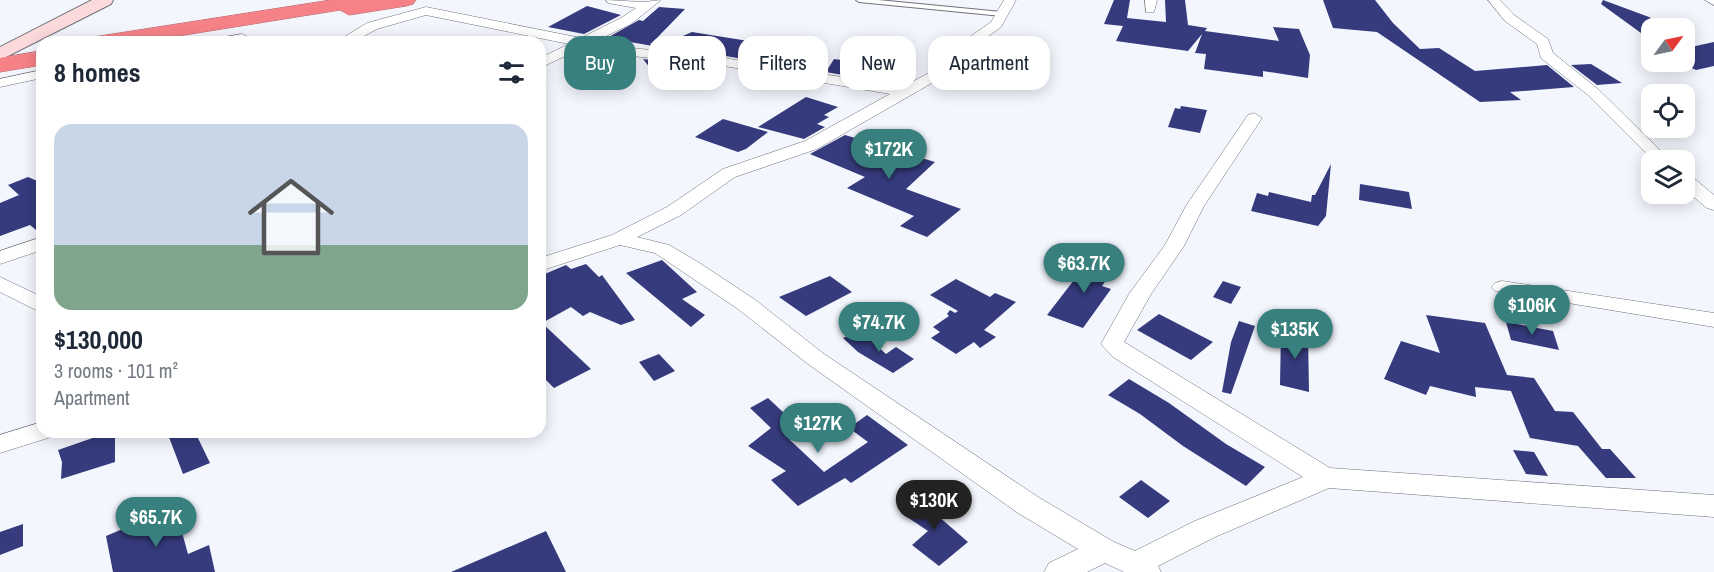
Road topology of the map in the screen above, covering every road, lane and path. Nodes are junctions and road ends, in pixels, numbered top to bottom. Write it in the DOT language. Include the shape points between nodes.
graph roads {
  1 [pos="105,0"];
  2 [pos="369,0"];
  3 [pos="406,0"];
  4 [pos="612,0"];
  5 [pos="859,0"];
  6 [pos="1494,0"];
  7 [pos="651,3"];
  8 [pos="1006,7"];
  9 [pos="41,36"];
  10 [pos="138,36"];
  11 [pos="181,36"];
  12 [pos="354,36"];
  13 [pos="598,36"];
  14 [pos="36,39"];
  15 [pos="564,39"];
  16 [pos="36,52"];
  17 [pos="636,52"];
  18 [pos="564,53"];
  19 [pos="3,57"];
  20 [pos="36,58"];
  21 [pos="546,61"];
  22 [pos="36,75"];
  23 [pos="0,83"];
  24 [pos="903,92"];
  25 [pos="1254,118"];
  26 [pos="1652,150"];
  27 [pos="1695,188"];
  28 [pos="1714,204"];
  29 [pos="620,238"];
  30 [pos="36,245"];
  31 [pos="0,258"];
  32 [pos="546,263"];
  33 [pos="0,283"];
  34 [pos="1502,286"];
  35 [pos="36,303"];
  36 [pos="1714,320"];
  37 [pos="36,433"];
  38 [pos="0,444"];
  39 [pos="1326,478"];
  40 [pos="1714,506"];
  41 [pos="1104,550"];
  42 [pos="1141,568"];
  43 [pos="1059,572"];
  1 -- 9 [label="main road"];
  2 -- 10 [label="highway"];
  3 -- 11 [label="highway"];
  4 -- 7 [label="street"];
  5 -- 8 [label="lane"];
  6 -- 26 [label="street" via="1543,42 1546,55 1593,92"];
  7 -- 13 [label="street"];
  8 -- 24 [label="street" via="996,24 948,59 939,73"];
  12 -- 15 [label="street" via="372,26 426,11"];
  14 -- 19 [label="main road"];
  16 -- 19 [label="highway"];
  17 -- 24 [label="street" via="724,62"];
  18 -- 21 [label="street"];
  19 -- 20 [label="highway"];
  22 -- 23 [label="street"];
  24 -- 29 [label="street" via="811,145 729,173 674,211"];
  25 -- 39 [label="street" via="1195,206 1112,344"];
  27 -- 28 [label="street"];
  29 -- 32 [label="street"];
  29 -- 41 [label="street" via="662,249 691,266 816,359 1028,505"];
  30 -- 31 [label="street"];
  33 -- 35 [label="street"];
  34 -- 36 [label="street"];
  37 -- 38 [label="street"];
  39 -- 40 [label="street"];
  39 -- 42 [label="street" via="1205,529"];
  41 -- 42 [label="street"];
  41 -- 43 [label="street"];
}
